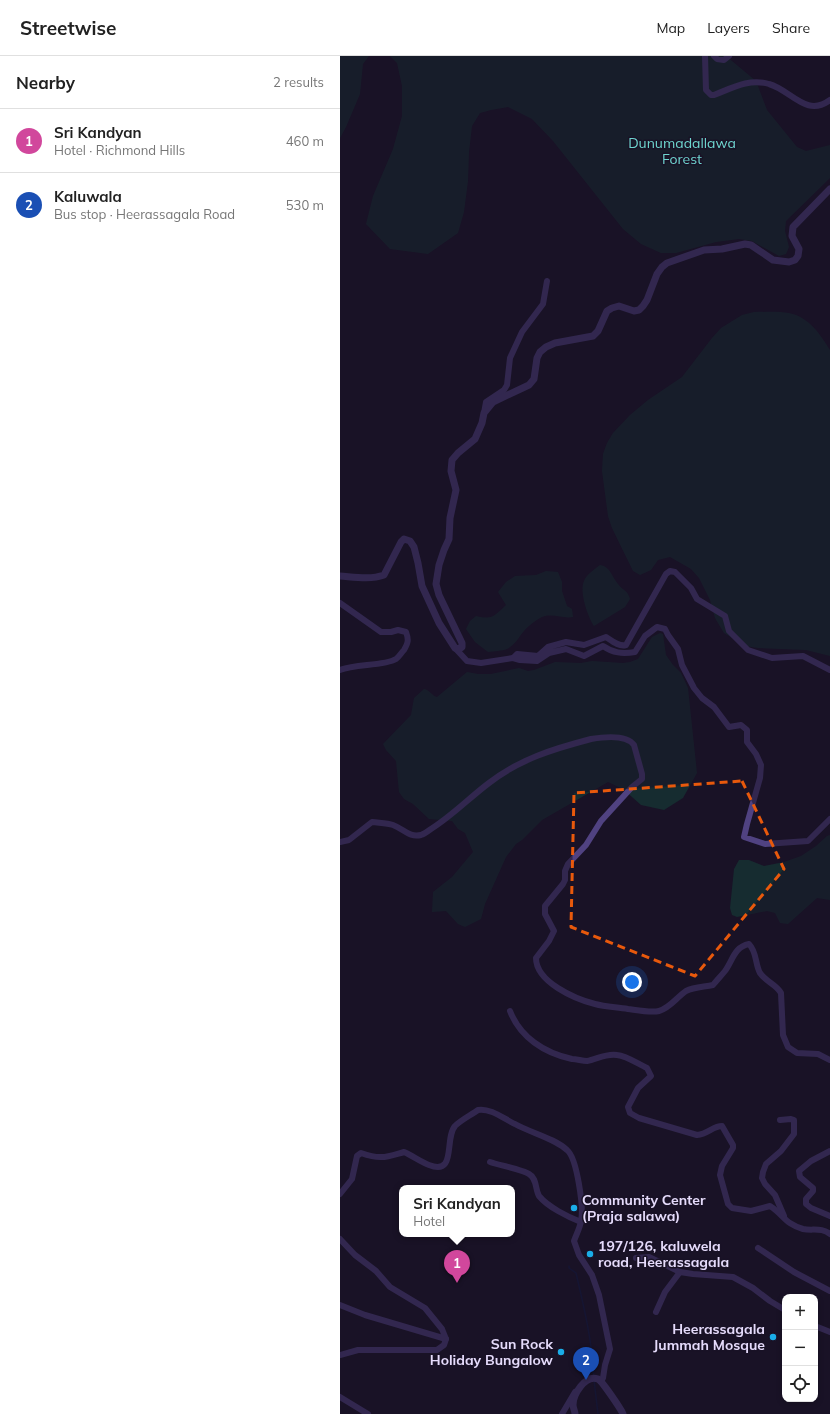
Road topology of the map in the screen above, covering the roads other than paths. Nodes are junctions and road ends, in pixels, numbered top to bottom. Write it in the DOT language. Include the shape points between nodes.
graph roads {
  1 [pos="705,56"];
  2 [pos="714,56"];
  3 [pos="729,56"];
  4 [pos="830,100"];
  5 [pos="830,188"];
  6 [pos="547,281"];
  7 [pos="484,413"];
  8 [pos="340,576"];
  9 [pos="340,603"];
  10 [pos="455,648"];
  11 [pos="513,658"];
  12 [pos="340,670"];
  13 [pos="830,670"];
  14 [pos="830,818"];
  15 [pos="340,842"];
  16 [pos="510,1011"];
  17 [pos="830,1060"];
  18 [pos="780,1120"];
  19 [pos="830,1151"];
  20 [pos="490,1162"];
  21 [pos="340,1194"];
  22 [pos="830,1216"];
  23 [pos="581,1222"];
  24 [pos="787,1223"];
  25 [pos="830,1234"];
  26 [pos="340,1238"];
  27 [pos="758,1248"];
  28 [pos="636,1258"];
  29 [pos="680,1272"];
  30 [pos="830,1291"];
  31 [pos="340,1305"];
  32 [pos="782,1308"];
  33 [pos="656,1312"];
  34 [pos="818,1327"];
  35 [pos="830,1332"];
  36 [pos="446,1339"];
  37 [pos="340,1355"];
  38 [pos="597,1380"];
  39 [pos="579,1387"];
  40 [pos="341,1399"];
  41 [pos="368,1414"];
  42 [pos="562,1414"];
  43 [pos="575,1414"];
  44 [pos="623,1414"];
  1 -- 4 [label="street" via="706,90 711,95 747,82 768,84 807,106 817,107"];
  2 -- 3 [label="street" via="724,60"];
  5 -- 7 [label="street" via="793,227 792,236 799,249 795,260 773,260 751,245 745,244 704,250 667,262 660,270 644,306 634,311 619,306 612,308 594,336 555,342 546,347 537,358 534,379 529,385 493,402"];
  6 -- 7 [label="street" via="543,304 522,332 510,358 508,385 486,402"];
  7 -- 10 [label="street" via="475,439 452,460 451,470 456,490 449,539 439,565 436,584 462,643 462,647"];
  8 -- 10 [label="street" via="361,578 384,575 401,542 404,539 410,540 414,547 422,586 439,623"];
  9 -- 12 [label="street" via="381,632 398,630 406,632 408,638 397,659"];
  10 -- 11 [label="street" via="467,661 481,664"];
  11 -- 13 [label="street" via="517,654 538,656 548,647 566,642 584,645 606,637 616,644 626,645 670,571 675,572 691,588 697,599 725,616 729,631 748,650 772,658 803,656"];
  11 -- 14 [label="street" via="537,661 549,653 566,649 584,656 603,646 610,651 624,654 635,652 645,636 657,626 665,628 678,649 682,665 694,688 714,707 729,727 742,724 747,730 746,742 761,765 760,778 744,837 765,844 808,841"];
  15 -- 17 [label="street" via="349,840 372,822 394,826 410,835 421,835 512,766 532,757 566,745 602,737 631,741 642,779 601,821 586,845 568,864 563,884 545,906 545,914 554,931 536,958 537,968 544,978 570,996 595,1004 658,1011 686,991 713,985 725,971 737,949 749,944 753,948 760,973 781,993 783,1035 788,1047 797,1053 818,1054"];
  16 -- 24 [label="street" via="514,1022 536,1046 561,1057 585,1061 612,1054 647,1068 651,1076 638,1088 629,1103 630,1113 697,1135 722,1126 733,1145 720,1175 728,1204 732,1208 751,1211 770,1206"];
  18 -- 24 [label="street" via="794,1120 794,1134 766,1164 762,1178 775,1195"];
  19 -- 22 [label="street" via="799,1171 800,1177 813,1188 806,1199 806,1204"];
  20 -- 23 [label="street" via="530,1174 536,1182 540,1197 557,1211"];
  21 -- 23 [label="street" via="352,1179 357,1156 361,1154 382,1158 404,1152 429,1165 443,1166 448,1159 450,1138 455,1127 483,1109 562,1146 569,1152 574,1160 582,1206"];
  23 -- 38 [label="street" via="574,1242 592,1275 599,1295 610,1349 604,1365 603,1378"];
  24 -- 25 [label="street" via="804,1229 826,1230"];
  26 -- 36 [label="street" via="390,1287 425,1308 442,1329"];
  27 -- 30 [label="street" via="794,1272"];
  28 -- 29 [label="street" via="649,1257"];
  29 -- 32 [label="street" via="733,1277"];
  29 -- 33 [label="street" via="665,1292"];
  31 -- 36 [label="street"];
  34 -- 35 [label="street"];
  36 -- 37 [label="street" via="444,1345 437,1350 358,1350"];
  38 -- 39 [label="street" via="586,1380"];
  38 -- 44 [label="street"];
  39 -- 42 [label="street"];
  39 -- 43 [label="street" via="573,1404"];
  40 -- 41 [label="street"];
}
